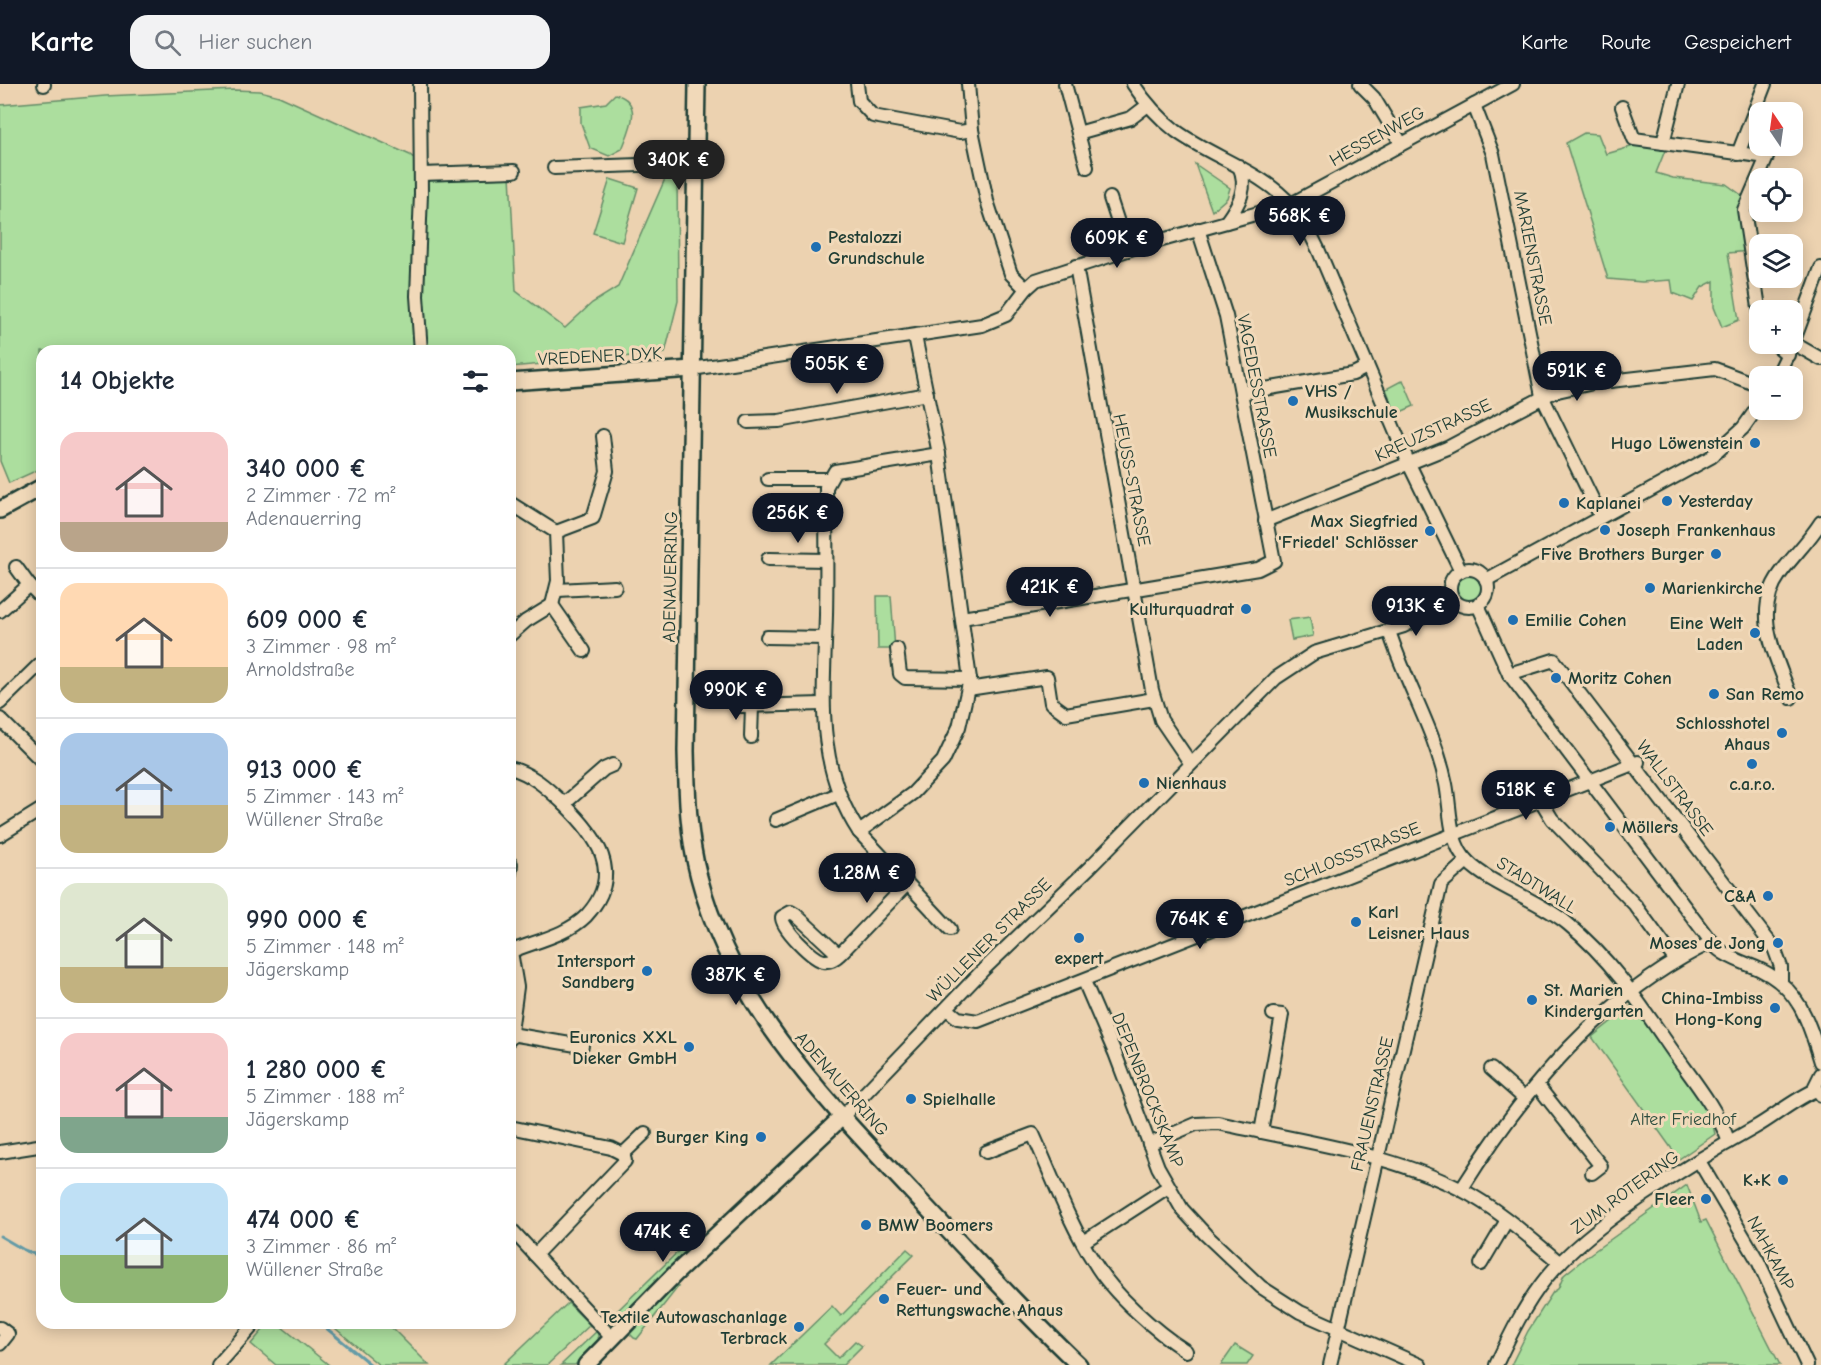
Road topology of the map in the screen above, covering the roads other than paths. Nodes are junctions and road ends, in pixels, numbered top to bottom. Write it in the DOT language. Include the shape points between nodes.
graph roads {
  1 [pos="420,84"];
  2 [pos="697,84"];
  3 [pos="857,84"];
  4 [pos="968,84"];
  5 [pos="1065,84"];
  6 [pos="1133,84"];
  7 [pos="1360,84"];
  8 [pos="1514,84"];
  9 [pos="1678,84"];
  10 [pos="1765,84"];
  11 [pos="1148,105"];
  12 [pos="1474,105"];
  13 [pos="1622,106"];
  14 [pos="972,130"];
  15 [pos="1078,133"];
  16 [pos="1401,143"];
  17 [pos="1663,143"];
  18 [pos="1738,154"];
  19 [pos="696,163"];
  20 [pos="1239,166"];
  21 [pos="1087,167"];
  22 [pos="554,168"];
  23 [pos="514,171"];
  24 [pos="421,174"];
  25 [pos="1110,198"];
  26 [pos="1291,204"];
  27 [pos="1226,222"];
  28 [pos="1198,230"];
  29 [pos="1127,250"];
  30 [pos="1076,266"];
  31 [pos="1821,268"];
  32 [pos="1026,289"];
  33 [pos="1758,300"];
  34 [pos="1803,318"];
  35 [pos="915,336"];
  36 [pos="421,345"];
  37 [pos="1803,348"];
  38 [pos="1788,355"];
  39 [pos="1821,359"];
  40 [pos="1782,366"];
  41 [pos="1367,368"];
  42 [pos="692,369"];
  43 [pos="516,382"];
  44 [pos="1749,382"];
  45 [pos="1241,393"];
  46 [pos="927,394"];
  47 [pos="1542,396"];
  48 [pos="1749,420"];
  49 [pos="748,422"];
  50 [pos="603,436"];
  51 [pos="939,454"];
  52 [pos="1409,464"];
  53 [pos="768,479"];
  54 [pos="828,479"];
  55 [pos="36,490"];
  56 [pos="516,507"];
  57 [pos="0,510"];
  58 [pos="1601,517"];
  59 [pos="1264,521"];
  60 [pos="1821,522"];
  61 [pos="556,532"];
  62 [pos="768,559"];
  63 [pos="826,560"];
  64 [pos="16,567"];
  65 [pos="1461,571"];
  66 [pos="1486,580"];
  67 [pos="29,585"];
  68 [pos="615,587"];
  69 [pos="558,590"];
  70 [pos="1134,590"];
  71 [pos="36,592"];
  72 [pos="1454,600"];
  73 [pos="552,605"];
  74 [pos="1478,605"];
  75 [pos="0,611"];
  76 [pos="962,618"];
  77 [pos="516,630"];
  78 [pos="1389,631"];
  79 [pos="767,637"];
  80 [pos="825,638"];
  81 [pos="897,649"];
  82 [pos="584,651"];
  83 [pos="36,668"];
  84 [pos="1509,674"];
  85 [pos="969,684"];
  86 [pos="1791,698"];
  87 [pos="1154,699"];
  88 [pos="0,703"];
  89 [pos="823,704"];
  90 [pos="0,719"];
  91 [pos="750,737"];
  92 [pos="36,755"];
  93 [pos="1636,763"];
  94 [pos="1191,764"];
  95 [pos="613,765"];
  96 [pos="516,770"];
  97 [pos="1588,780"];
  98 [pos="838,794"];
  99 [pos="1540,799"];
  100 [pos="564,804"];
  101 [pos="36,812"];
  102 [pos="776,820"];
  103 [pos="859,832"];
  104 [pos="1452,834"];
  105 [pos="0,835"];
  106 [pos="1467,861"];
  107 [pos="907,884"];
  108 [pos="950,929"];
  109 [pos="1710,940"];
  110 [pos="516,946"];
  111 [pos="838,955"];
  112 [pos="1676,961"];
  113 [pos="1084,981"];
  114 [pos="1781,981"];
  115 [pos="1632,990"];
  116 [pos="947,1009"];
  117 [pos="1273,1014"];
  118 [pos="516,1037"];
  119 [pos="582,1046"];
  120 [pos="1821,1062"];
  121 [pos="1491,1069"];
  122 [pos="1821,1074"];
  123 [pos="1537,1085"];
  124 [pos="1819,1093"];
  125 [pos="1525,1099"];
  126 [pos="842,1117"];
  127 [pos="516,1128"];
  128 [pos="1261,1132"];
  129 [pos="645,1133"];
  130 [pos="1729,1142"];
  131 [pos="1149,1144"];
  132 [pos="36,1146"];
  133 [pos="0,1152"];
  134 [pos="986,1152"];
  135 [pos="623,1154"];
  136 [pos="1379,1157"];
  137 [pos="1699,1161"];
  138 [pos="1592,1173"];
  139 [pos="1168,1187"];
  140 [pos="1461,1190"];
  141 [pos="1507,1220"];
  142 [pos="516,1234"];
  143 [pos="1083,1242"];
  144 [pos="535,1255"];
  145 [pos="1560,1263"];
  146 [pos="1481,1264"];
  147 [pos="0,1328"];
  148 [pos="250,1329"];
  149 [pos="1338,1330"];
  150 [pos="612,1338"];
  151 [pos="0,1344"];
  152 [pos="1186,1350"];
  153 [pos="218,1365"];
  154 [pos="586,1365"];
  155 [pos="1079,1365"];
  156 [pos="1330,1365"];
  157 [pos="1420,1365"];
  158 [pos="1496,1365"];
  159 [pos="1807,1365"];
  1 -- 24 [label="street"];
  2 -- 19 [label="main road, ADENAUERRING"];
  3 -- 14 [label="street" via="859,101 873,116 960,132"];
  4 -- 14 [label="street"];
  5 -- 15 [label="street"];
  6 -- 11 [label="street"];
  7 -- 16 [label="street" via="1374,98"];
  8 -- 12 [label="street, HESSENWEG"];
  9 -- 17 [label="street"];
  10 -- 18 [label="street"];
  11 -- 15 [label="street" via="1131,118"];
  11 -- 20 [label="street" via="1176,131"];
  12 -- 16 [label="street, HESSENWEG"];
  12 -- 47 [label="street, MARIENSTRASSE" via="1493,154"];
  13 -- 17 [label="street" via="1634,139"];
  14 -- 32 [label="street" via="1004,260"];
  15 -- 21 [label="street"];
  16 -- 26 [label="street, HESSENWEG"];
  17 -- 18 [label="street"];
  18 -- 33 [label="street" via="1767,157 1744,210"];
  19 -- 22 [label="street"];
  19 -- 42 [label="main road, ADENAUERRING"];
  20 -- 26 [label="street"];
  20 -- 27 [label="street" via="1243,191"];
  23 -- 24 [label="street"];
  24 -- 36 [label="street" via="417,296"];
  25 -- 29 [label="street"];
  26 -- 27 [label="street, HESSENWEG"];
  26 -- 41 [label="street" via="1318,249"];
  27 -- 28 [label="street, HESSENWEG"];
  28 -- 29 [label="street, HESSENWEG"];
  28 -- 45 [label="street, VAGEDESSTRASSE" via="1226,316"];
  29 -- 30 [label="street, HESSENWEG"];
  30 -- 32 [label="street, HESSENWEG" via="1036,280"];
  30 -- 70 [label="street, HEUSS-STRASSE"];
  31 -- 34 [label="street"];
  32 -- 35 [label="street" via="1014,308 997,321"];
  35 -- 42 [label="street"];
  35 -- 46 [label="street"];
  37 -- 39 [label="street"];
  38 -- 40 [label="street"];
  41 -- 45 [label="street" via="1353,374"];
  41 -- 52 [label="street"];
  42 -- 43 [label="main road, VREDENER DYK"];
  42 -- 126 [label="main road, ADENAUERRING" via="686,751 698,876 720,939 760,1014"];
  44 -- 47 [label="street, KREUZSTRASSE" via="1715,369 1593,383"];
  45 -- 59 [label="street, VAGEDESSTRASSE"];
  46 -- 49 [label="street" via="779,421"];
  46 -- 51 [label="street"];
  47 -- 52 [label="street, KREUZSTRASSE" via="1447,448"];
  47 -- 58 [label="street, MARIENSTRASSE"];
  48 -- 58 [label="street" via="1728,444 1702,463"];
  50 -- 61 [label="street" via="607,471 593,518"];
  51 -- 54 [label="street" via="835,471"];
  51 -- 76 [label="street"];
  52 -- 59 [label="street, KREUZSTRASSE"];
  52 -- 65 [label="street"];
  53 -- 54 [label="street"];
  54 -- 63 [label="street"];
  55 -- 57 [label="main road"];
  56 -- 61 [label="street"];
  58 -- 66 [label="street"];
  59 -- 70 [label="street, VAGEDESSTRASSE" via="1274,550 1274,561 1267,567"];
  60 -- 86 [label="street" via="1769,594 1766,627"];
  61 -- 69 [label="street"];
  62 -- 63 [label="street"];
  63 -- 80 [label="street"];
  64 -- 67 [label="street"];
  65 -- 66 [label="street" via="1475,570"];
  65 -- 72 [label="street" via="1450,584"];
  66 -- 74 [label="street" via="1488,591"];
  67 -- 71 [label="street"];
  67 -- 75 [label="street"];
  68 -- 69 [label="street"];
  69 -- 73 [label="street"];
  70 -- 76 [label="street"];
  70 -- 87 [label="street, HEUSS-STRASSE"];
  72 -- 74 [label="street" via="1465,607"];
  72 -- 78 [label="street, WÜLLENER STRASSE"];
  73 -- 77 [label="street"];
  73 -- 82 [label="street"];
  74 -- 84 [label="street"];
  76 -- 85 [label="street"];
  78 -- 94 [label="street, WÜLLENER STRASSE" via="1332,645 1296,662"];
  78 -- 104 [label="street" via="1436,742"];
  79 -- 80 [label="street"];
  80 -- 89 [label="street"];
  81 -- 85 [label="street" via="900,674 905,678"];
  83 -- 88 [label="street"];
  84 -- 93 [label="street, WALLSTRASSE" via="1554,660"];
  84 -- 97 [label="street"];
  85 -- 87 [label="street" via="1047,677 1051,702 1066,714"];
  85 -- 103 [label="street" via="959,728 943,761 913,793"];
  87 -- 94 [label="street, HEUSS-STRASSE" via="1161,720"];
  89 -- 91 [label="street" via="746,706"];
  89 -- 98 [label="street" via="828,763"];
  90 -- 92 [label="street"];
  93 -- 97 [label="street, SCHLOSSSTRASSE"];
  93 -- 114 [label="street, WALLSTRASSE" via="1774,948"];
  94 -- 116 [label="street, WÜLLENER STRASSE"];
  95 -- 100 [label="street"];
  96 -- 100 [label="street" via="537,780"];
  97 -- 99 [label="street, SCHLOSSSTRASSE"];
  97 -- 109 [label="street"];
  98 -- 102 [label="street"];
  98 -- 103 [label="street"];
  99 -- 104 [label="street, SCHLOSSSTRASSE"];
  99 -- 112 [label="street" via="1552,819 1635,905"];
  100 -- 110 [label="street" via="600,846 604,866 599,896 588,914 573,927"];
  101 -- 105 [label="street"];
  103 -- 107 [label="street"];
  104 -- 106 [label="street"];
  104 -- 113 [label="street, SCHLOSSSTRASSE"];
  106 -- 115 [label="street, STADTWALL" via="1569,924"];
  106 -- 136 [label="street, FRAUENSTRASSE" via="1441,884"];
  107 -- 108 [label="street"];
  107 -- 111 [label="street"];
  109 -- 112 [label="street"];
  109 -- 114 [label="street" via="1724,954"];
  111 -- 111 [label="street" via="828,962 815,958 783,927 782,917 791,912 796,915"];
  112 -- 115 [label="street"];
  113 -- 116 [label="street, SCHLOSSSTRASSE" via="978,1021 958,1018"];
  113 -- 131 [label="street, DEPENBROCKSKAMP"];
  114 -- 120 [label="street" via="1802,1008"];
  115 -- 123 [label="street" via="1584,1032"];
  115 -- 130 [label="street, STADTWALL" via="1712,1104"];
  116 -- 126 [label="street, WÜLLENER STRASSE"];
  117 -- 128 [label="street" via="1282,1015"];
  118 -- 119 [label="street"];
  121 -- 125 [label="street"];
  122 -- 124 [label="street" via="1815,1081"];
  123 -- 125 [label="street"];
  123 -- 138 [label="street" via="1601,1166"];
  124 -- 130 [label="street, ZUM ROTERING"];
  125 -- 140 [label="street"];
  126 -- 150 [label="main road, WÜLLENER STRASSE"];
  126 -- 155 [label="main road, ADENAUERRING"];
  127 -- 135 [label="street" via="611,1148"];
  128 -- 131 [label="street" via="1207,1122"];
  128 -- 136 [label="street"];
  129 -- 135 [label="street"];
  130 -- 137 [label="street, ZUM ROTERING"];
  131 -- 139 [label="street, DEPENBROCKSKAMP"];
  132 -- 133 [label="street"];
  134 -- 143 [label="street" via="1033,1134"];
  135 -- 144 [label="street" via="621,1168"];
  136 -- 140 [label="street"];
  136 -- 149 [label="street, FRAUENSTRASSE"];
  137 -- 145 [label="street, ZUM ROTERING" via="1622,1212"];
  137 -- 159 [label="street, NAHKAMP" via="1758,1261"];
  139 -- 143 [label="street"];
  139 -- 149 [label="street, DEPENBROCKSKAMP" via="1206,1235 1261,1287"];
  140 -- 141 [label="street"];
  141 -- 145 [label="street"];
  141 -- 146 [label="street"];
  142 -- 144 [label="street"];
  143 -- 152 [label="street" via="1094,1264 1128,1302 1163,1336"];
  144 -- 150 [label="street"];
  145 -- 158 [label="street, ZUM ROTERING" via="1529,1302"];
  147 -- 151 [label="street" via="8,1334"];
  148 -- 153 [label="street"];
  149 -- 156 [label="street, FRAUENSTRASSE"];
  149 -- 157 [label="street, DEPENBROCKSKAMP"];
  150 -- 154 [label="main road, WÜLLENER STRASSE"];
}
